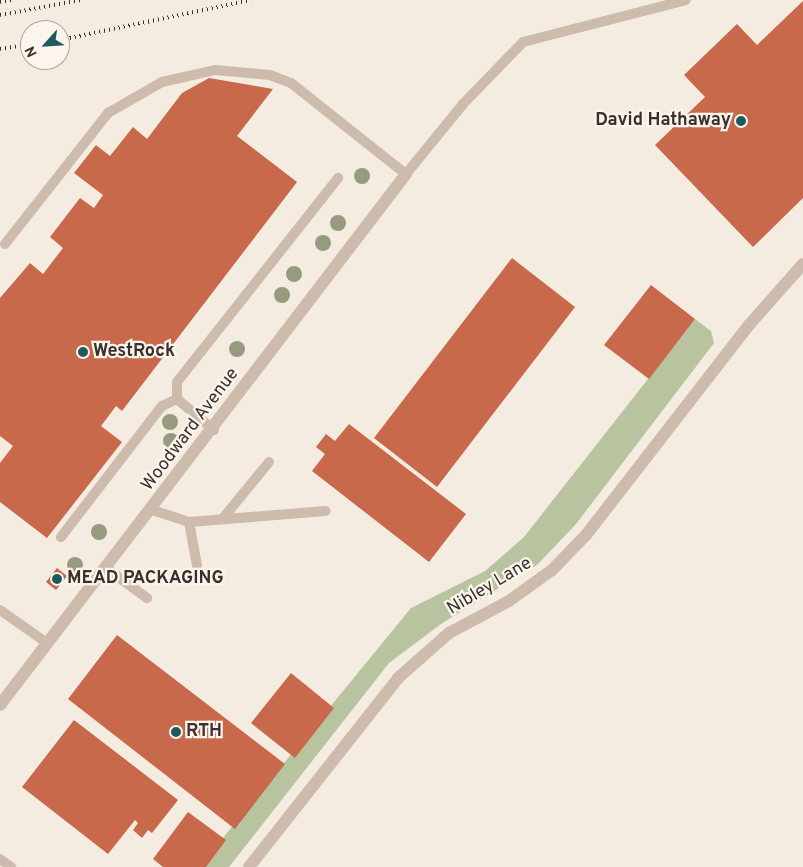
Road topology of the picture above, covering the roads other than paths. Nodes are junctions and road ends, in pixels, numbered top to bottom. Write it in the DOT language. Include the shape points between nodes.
graph roads {
  1 [pos="686,0"];
  2 [pos="406,174"];
  3 [pos="338,178"];
  4 [pos="5,244"];
  5 [pos="803,264"];
  6 [pos="177,399"];
  7 [pos="214,430"];
  8 [pos="269,462"];
  9 [pos="152,510"];
  10 [pos="326,511"];
  11 [pos="224,518"];
  12 [pos="189,522"];
  13 [pos="61,537"];
  14 [pos="197,565"];
  15 [pos="106,568"];
  16 [pos="147,598"];
  17 [pos="0,610"];
  18 [pos="47,643"];
  19 [pos="0,705"];
  20 [pos="0,858"];
  21 [pos="11,867"];
  22 [pos="249,867"];
  1 -- 2 [label="lane" via="523,42 463,104"];
  2 -- 4 [label="lane" via="291,83 270,75 215,70 162,82 108,113"];
  2 -- 7 [label="street, Woodward Avenue"];
  3 -- 6 [label="lane" via="177,382"];
  5 -- 22 [label="street, Nibley Lane" via="749,325 586,535 552,570 510,600 449,633 398,678"];
  6 -- 7 [label="lane"];
  6 -- 13 [label="lane" via="162,406"];
  7 -- 9 [label="street, Woodward Avenue"];
  8 -- 11 [label="lane"];
  9 -- 12 [label="lane"];
  9 -- 15 [label="street, Woodward Avenue"];
  10 -- 11 [label="lane"];
  11 -- 12 [label="lane"];
  12 -- 14 [label="lane"];
  15 -- 16 [label="lane"];
  15 -- 18 [label="street, Woodward Avenue"];
  17 -- 18 [label="lane"];
  18 -- 19 [label="street, Woodward Avenue"];
  20 -- 21 [label="lane"];
}
